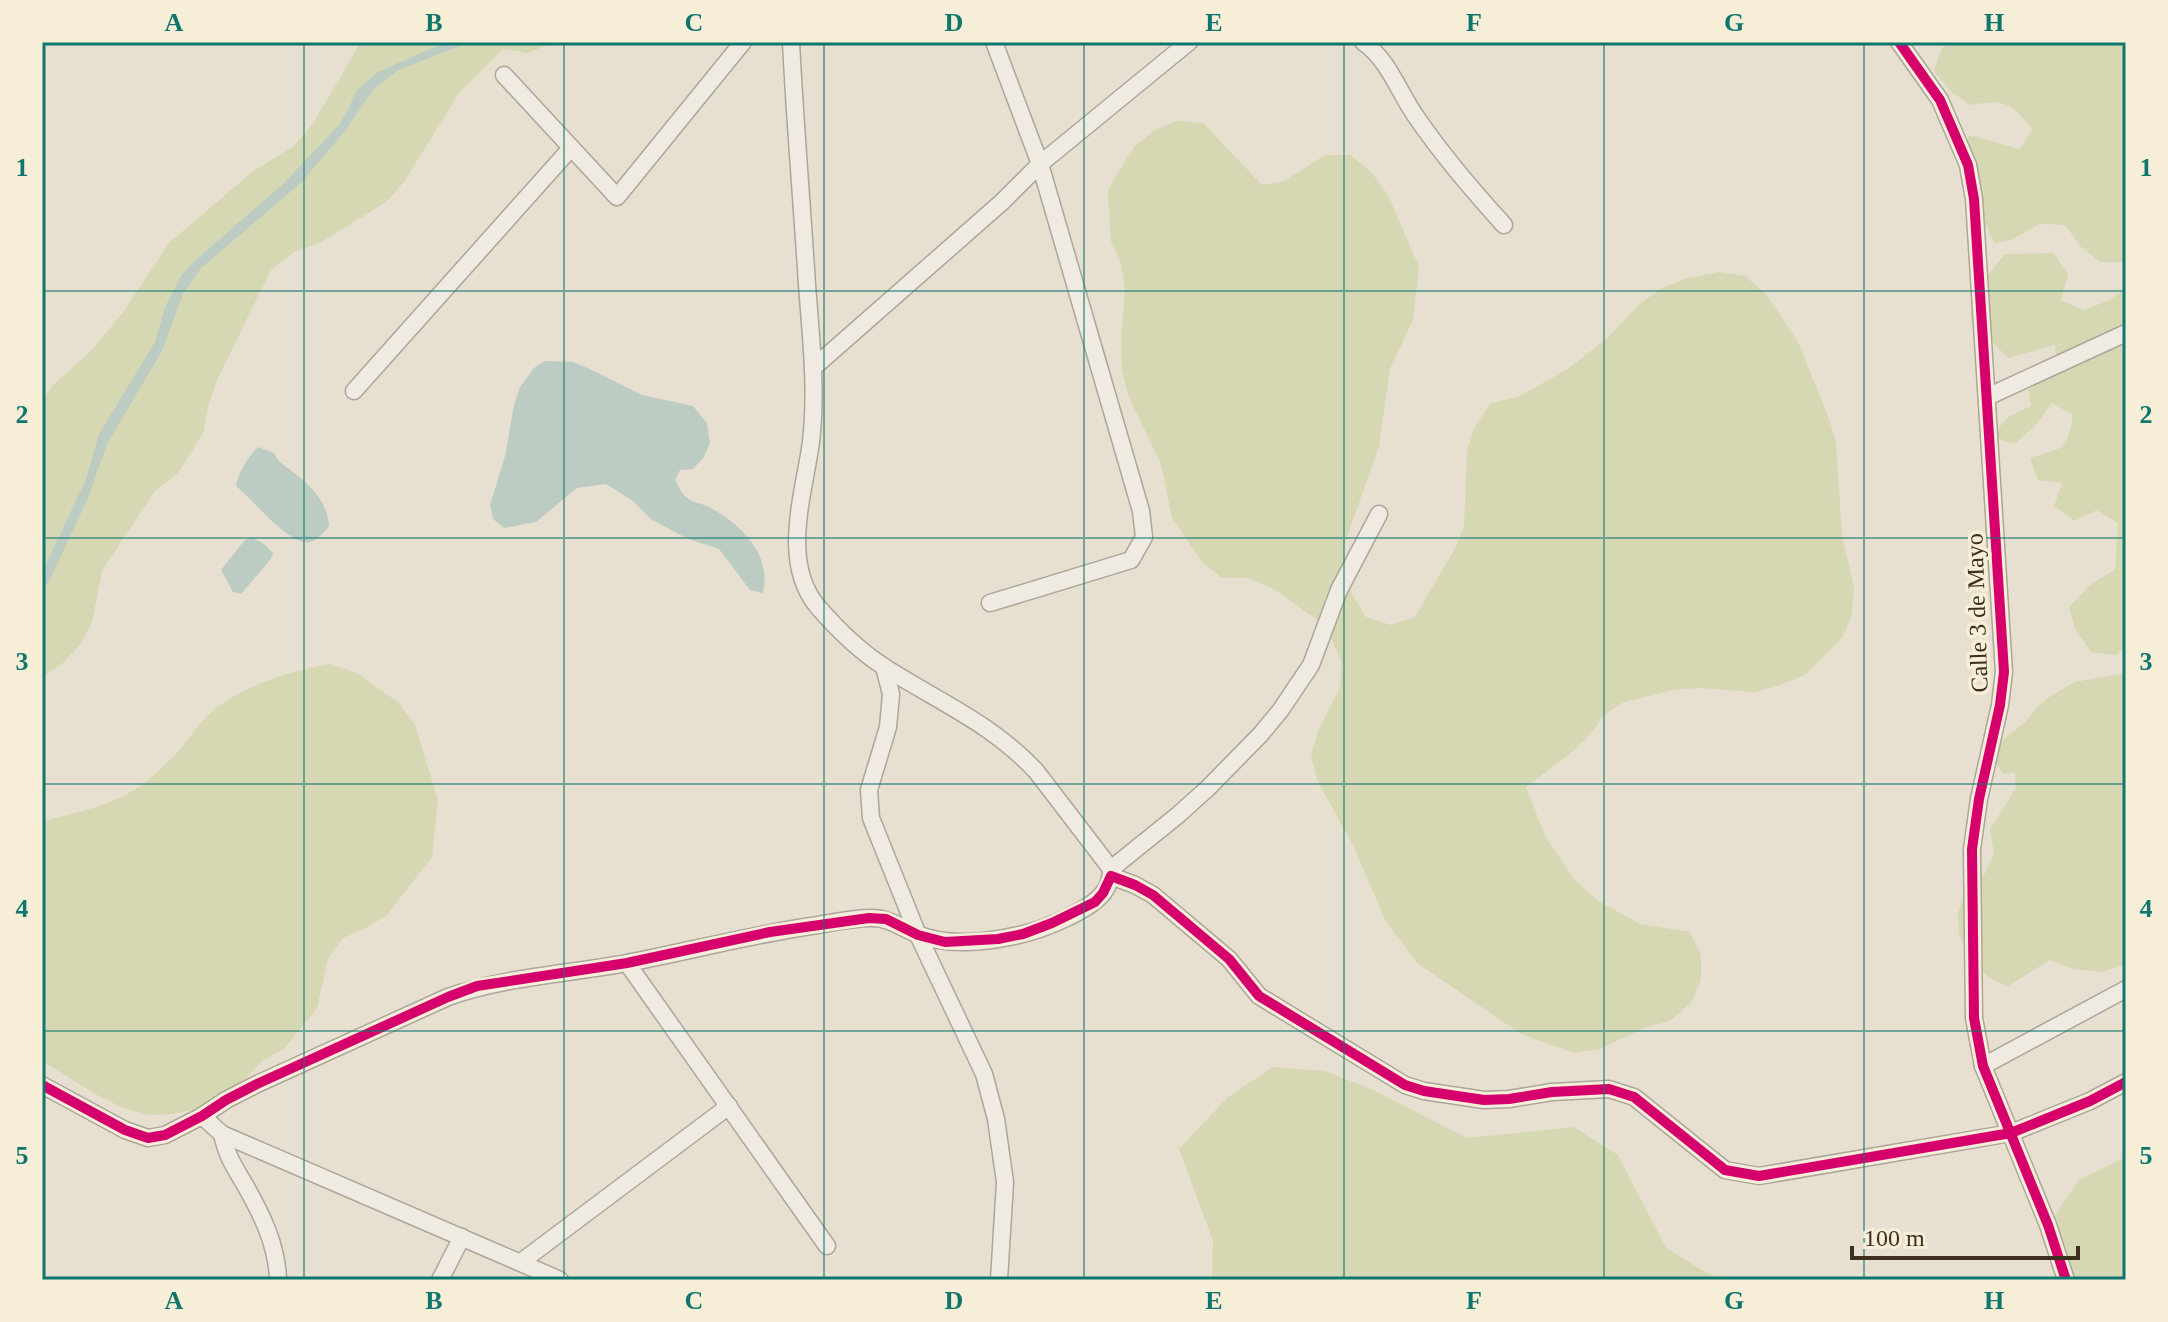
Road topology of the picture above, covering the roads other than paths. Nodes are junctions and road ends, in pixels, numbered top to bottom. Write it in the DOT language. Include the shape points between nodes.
graph roads {
  1 [pos="743,42"];
  2 [pos="791,42"];
  3 [pos="994,42"];
  4 [pos="1189,42"];
  5 [pos="1363,42"];
  6 [pos="1899,42"];
  7 [pos="504,75"];
  8 [pos="571,148"];
  9 [pos="1040,164"];
  10 [pos="1504,225"];
  11 [pos="2126,333"];
  12 [pos="813,368"];
  13 [pos="354,391"];
  14 [pos="1987,397"];
  15 [pos="1379,514"];
  16 [pos="990,603"];
  17 [pos="884,667"];
  18 [pos="1111,872"];
  19 [pos="918,935"];
  20 [pos="627,963"];
  21 [pos="2126,989"];
  22 [pos="1983,1066"];
  23 [pos="2126,1082"];
  24 [pos="42,1085"];
  25 [pos="729,1106"];
  26 [pos="202,1116"];
  27 [pos="2011,1133"];
  28 [pos="222,1134"];
  29 [pos="462,1237"];
  30 [pos="827,1246"];
  31 [pos="521,1262"];
  32 [pos="278,1280"];
  33 [pos="440,1280"];
  34 [pos="560,1280"];
  35 [pos="999,1280"];
  36 [pos="2066,1280"];
  1 -- 8 [label="street" via="617,197"];
  2 -- 12 [label="street"];
  3 -- 9 [label="street"];
  4 -- 9 [label="street"];
  5 -- 10 [label="street" via="1387,68 1464,180"];
  6 -- 14 [label="street, Calle 3 de Mayo" via="1940,100 1968,165"];
  7 -- 8 [label="street"];
  8 -- 13 [label="street"];
  9 -- 12 [label="street"];
  9 -- 16 [label="street" via="1141,511 1144,537 1131,560"];
  11 -- 14 [label="street"];
  12 -- 17 [label="street" via="815,409 798,558 816,605"];
  14 -- 22 [label="street, Calle 3 de Mayo" via="2004,672 1972,849 1974,1018"];
  15 -- 18 [label="street" via="1339,590 1311,665 1280,711 1208,788"];
  17 -- 18 [label="street" via="983,725 1022,756"];
  17 -- 19 [label="street" via="891,694 888,727 869,790 871,818"];
  18 -- 19 [label="street" via="1095,902 1023,934 965,942"];
  18 -- 27 [label="street" via="1153,895 1229,959 1259,996 1388,1076 1424,1091 1484,1100 1609,1089 1634,1097 1725,1170 1759,1176"];
  19 -- 20 [label="street" via="886,919 869,918 770,932"];
  19 -- 35 [label="street" via="984,1074 996,1119 1005,1182"];
  20 -- 25 [label="street"];
  20 -- 26 [label="street" via="477,986 257,1084"];
  21 -- 22 [label="street"];
  22 -- 27 [label="street, Calle 3 de Mayo"];
  23 -- 27 [label="street"];
  24 -- 26 [label="street" via="148,1138"];
  25 -- 30 [label="street"];
  25 -- 31 [label="street"];
  26 -- 28 [label="street"];
  27 -- 36 [label="street, Calle 3 de Mayo"];
  28 -- 29 [label="street"];
  28 -- 32 [label="street" via="226,1155 268,1230"];
  29 -- 31 [label="street"];
  29 -- 33 [label="street"];
  31 -- 34 [label="street"];
}
